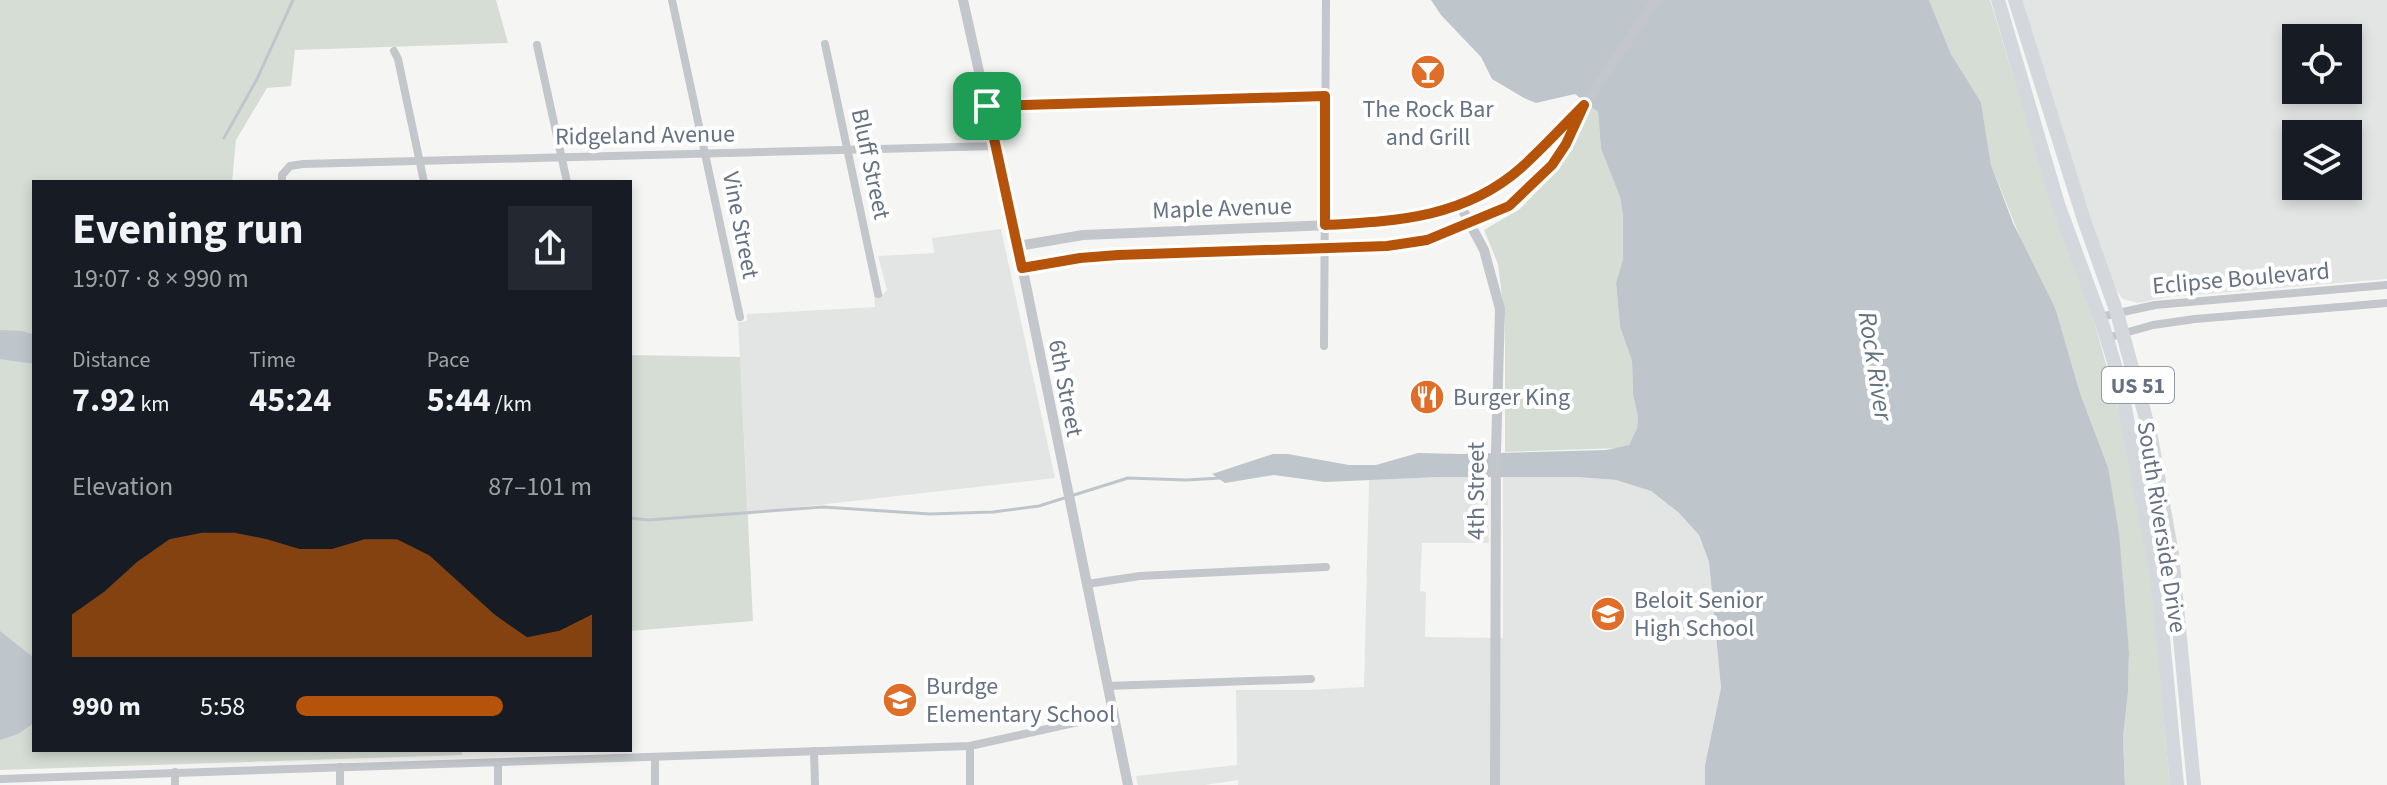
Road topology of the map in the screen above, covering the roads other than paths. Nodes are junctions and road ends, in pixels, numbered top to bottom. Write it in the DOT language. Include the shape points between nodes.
graph roads {
  1 [pos="672,0"];
  2 [pos="963,0"];
  3 [pos="1326,0"];
  4 [pos="1656,0"];
  5 [pos="1998,0"];
  6 [pos="2015,0"];
  7 [pos="825,44"];
  8 [pos="537,45"];
  9 [pos="394,51"];
  10 [pos="1325,96"];
  11 [pos="1584,105"];
  12 [pos="987,106"];
  13 [pos="995,146"];
  14 [pos="848,151"];
  15 [pos="706,154"];
  16 [pos="562,158"];
  17 [pos="420,161"];
  18 [pos="282,180"];
  19 [pos="424,180"];
  20 [pos="567,180"];
  21 [pos="1460,205"];
  22 [pos="1468,224"];
  23 [pos="1325,225"];
  24 [pos="1018,246"];
  25 [pos="1326,247"];
  26 [pos="1022,268"];
  27 [pos="2387,285"];
  28 [pos="878,294"];
  29 [pos="2387,303"];
  30 [pos="2117,313"];
  31 [pos="740,317"];
  32 [pos="2100,317"];
  33 [pos="2123,334"];
  34 [pos="2107,338"];
  35 [pos="1324,346"];
  36 [pos="1326,567"];
  37 [pos="1087,584"];
  38 [pos="1311,679"];
  39 [pos="1107,686"];
  40 [pos="1114,714"];
  41 [pos="970,746"];
  42 [pos="814,751"];
  43 [pos="655,757"];
  44 [pos="498,763"];
  45 [pos="340,767"];
  46 [pos="175,772"];
  47 [pos="191,772"];
  48 [pos="0,779"];
  49 [pos="25,782"];
  50 [pos="175,785"];
  51 [pos="191,785"];
  52 [pos="340,785"];
  53 [pos="498,785"];
  54 [pos="655,785"];
  55 [pos="815,785"];
  56 [pos="970,785"];
  57 [pos="1128,785"];
  58 [pos="1495,785"];
  59 [pos="2177,785"];
  60 [pos="2194,785"];
  1 -- 15 [label="street, Vine Street"];
  2 -- 12 [label="street, 6th Street"];
  3 -- 10 [label="street"];
  4 -- 11 [label="street"];
  5 -- 32 [label="main road, South Riverside Drive / US 51" via="2054,189"];
  6 -- 30 [label="main road, South Riverside Drive / US 51"];
  7 -- 14 [label="street, Bluff Street"];
  8 -- 16 [label="street"];
  9 -- 17 [label="street"];
  10 -- 12 [label="street"];
  10 -- 23 [label="street"];
  11 -- 21 [label="street, Maple Avenue" via="1520,168"];
  11 -- 22 [label="street, Maple Avenue" via="1552,165 1509,206"];
  12 -- 13 [label="street, 6th Street"];
  13 -- 14 [label="street, Ridgeland Avenue"];
  13 -- 24 [label="street, 6th Street"];
  14 -- 15 [label="street, Ridgeland Avenue"];
  14 -- 28 [label="street, Bluff Street"];
  15 -- 16 [label="street, Ridgeland Avenue"];
  15 -- 31 [label="street, Vine Street"];
  16 -- 17 [label="street, Ridgeland Avenue"];
  16 -- 20 [label="street"];
  17 -- 18 [label="street, Ridgeland Avenue" via="296,164"];
  17 -- 19 [label="street"];
  21 -- 22 [label="street, 4th Street"];
  21 -- 23 [label="street, Maple Avenue" via="1399,221"];
  22 -- 25 [label="street, Maple Avenue" via="1427,240"];
  22 -- 58 [label="street, 4th Street" via="1484,250 1500,309"];
  23 -- 24 [label="street, Maple Avenue" via="1112,232"];
  23 -- 25 [label="street"];
  24 -- 26 [label="street, 6th Street"];
  25 -- 26 [label="street, Maple Avenue" via="1118,255"];
  25 -- 35 [label="street"];
  26 -- 37 [label="street, 6th Street"];
  27 -- 30 [label="street, Eclipse Boulevard" via="2155,305"];
  29 -- 33 [label="street, Eclipse Boulevard" via="2195,319"];
  30 -- 32 [label="street, Eclipse Boulevard"];
  30 -- 33 [label="main road, South Riverside Drive / US 51"];
  32 -- 34 [label="main road, South Riverside Drive / US 51"];
  33 -- 34 [label="street, Eclipse Boulevard"];
  33 -- 60 [label="main road, South Riverside Drive / US 51" via="2151,437 2168,531"];
  34 -- 59 [label="main road, South Riverside Drive / US 51" via="2157,575"];
  36 -- 37 [label="street" via="1140,576"];
  37 -- 39 [label="street, 6th Street"];
  38 -- 39 [label="street"];
  39 -- 40 [label="street, 6th Street"];
  40 -- 41 [label="street"];
  40 -- 57 [label="street, 6th Street"];
  41 -- 42 [label="street"];
  41 -- 56 [label="street"];
  42 -- 43 [label="street"];
  42 -- 55 [label="street"];
  43 -- 44 [label="street"];
  43 -- 54 [label="street"];
  44 -- 45 [label="street"];
  44 -- 53 [label="street"];
  45 -- 47 [label="street"];
  45 -- 52 [label="street"];
  46 -- 47 [label="street"];
  46 -- 49 [label="street"];
  46 -- 50 [label="street"];
  47 -- 51 [label="street"];
  48 -- 49 [label="street"];
}
